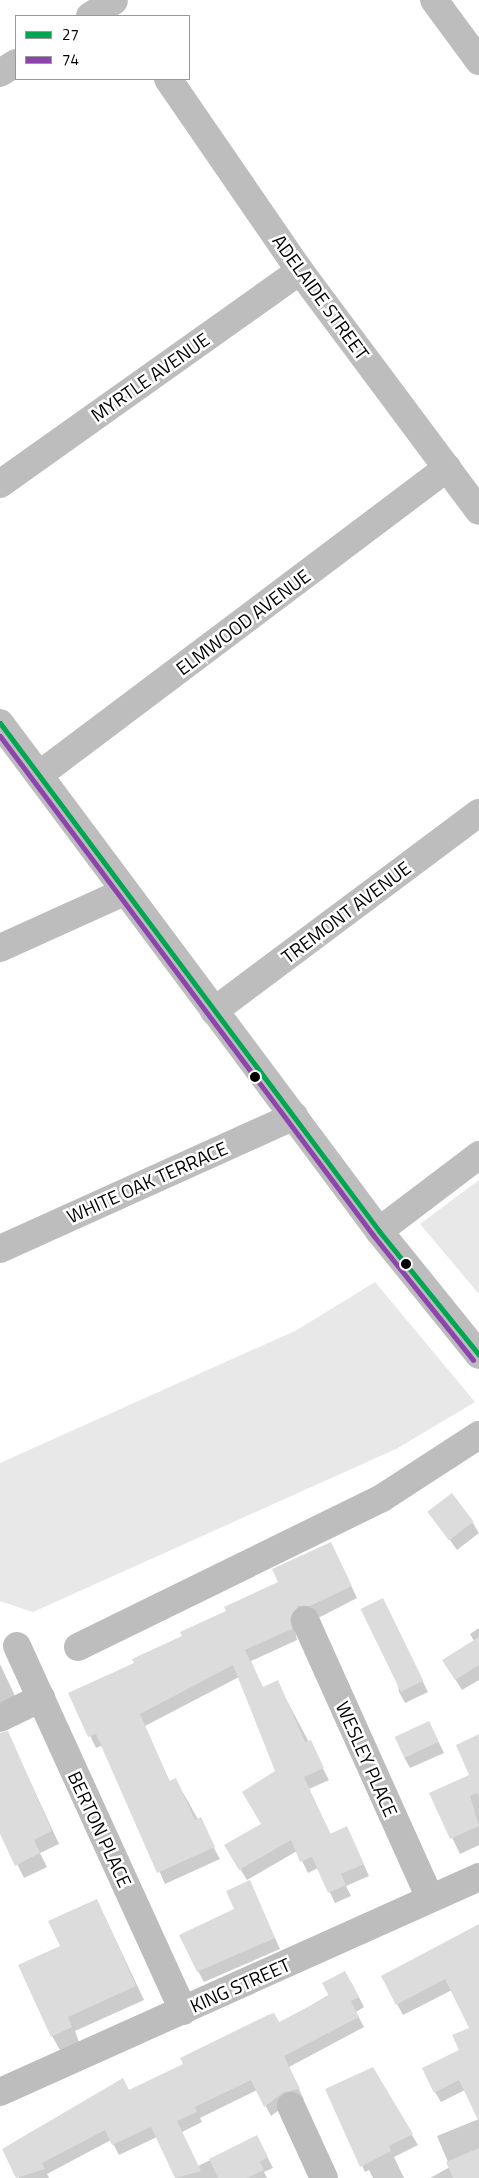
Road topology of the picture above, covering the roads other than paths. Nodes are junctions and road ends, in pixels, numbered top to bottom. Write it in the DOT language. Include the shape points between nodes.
graph roads {
  1 [pos="434,0"];
  2 [pos="118,6"];
  3 [pos="93,15"];
  4 [pos="479,61"];
  5 [pos="15,64"];
  6 [pos="0,73"];
  7 [pos="169,80"];
  8 [pos="300,270"];
  9 [pos="447,468"];
  10 [pos="0,484"];
  11 [pos="479,511"];
  12 [pos="0,723"];
  13 [pos="39,775"];
  14 [pos="479,812"];
  15 [pos="124,892"];
  16 [pos="0,948"];
  17 [pos="214,1011"];
  18 [pos="294,1116"];
  19 [pos="479,1155"];
  20 [pos="380,1231"];
  21 [pos="0,1249"];
  22 [pos="479,1355"];
  23 [pos="479,1435"];
  24 [pos="305,1620"];
  25 [pos="17,1646"];
  26 [pos="78,1647"];
  27 [pos="41,1698"];
  28 [pos="0,1718"];
  29 [pos="479,1877"];
  30 [pos="430,1898"];
  31 [pos="184,2011"];
  32 [pos="0,2092"];
  33 [pos="291,2106"];
  34 [pos="324,2178"];
  1 -- 4 [label="street"];
  2 -- 3 [label="street"];
  5 -- 6 [label="street"];
  7 -- 8 [label="street, ADELAIDE STREET"];
  8 -- 9 [label="street, ADELAIDE STREET"];
  8 -- 10 [label="street, MYRTLE AVENUE"];
  9 -- 11 [label="street, ADELAIDE STREET"];
  9 -- 13 [label="street, ELMWOOD AVENUE"];
  12 -- 13 [label="street"];
  13 -- 15 [label="street"];
  14 -- 17 [label="street, TREMONT AVENUE"];
  15 -- 16 [label="street"];
  15 -- 17 [label="street"];
  17 -- 18 [label="street"];
  18 -- 20 [label="street"];
  18 -- 21 [label="street, WHITE OAK TERRACE"];
  19 -- 20 [label="street"];
  20 -- 22 [label="street"];
  23 -- 26 [label="street" via="382,1498"];
  24 -- 30 [label="street, WESLEY PLACE"];
  25 -- 27 [label="street, BERTON PLACE"];
  27 -- 28 [label="street"];
  27 -- 31 [label="street, BERTON PLACE"];
  29 -- 30 [label="street, KING STREET"];
  30 -- 31 [label="street, KING STREET"];
  31 -- 32 [label="street, KING STREET"];
  33 -- 34 [label="street"];
}
